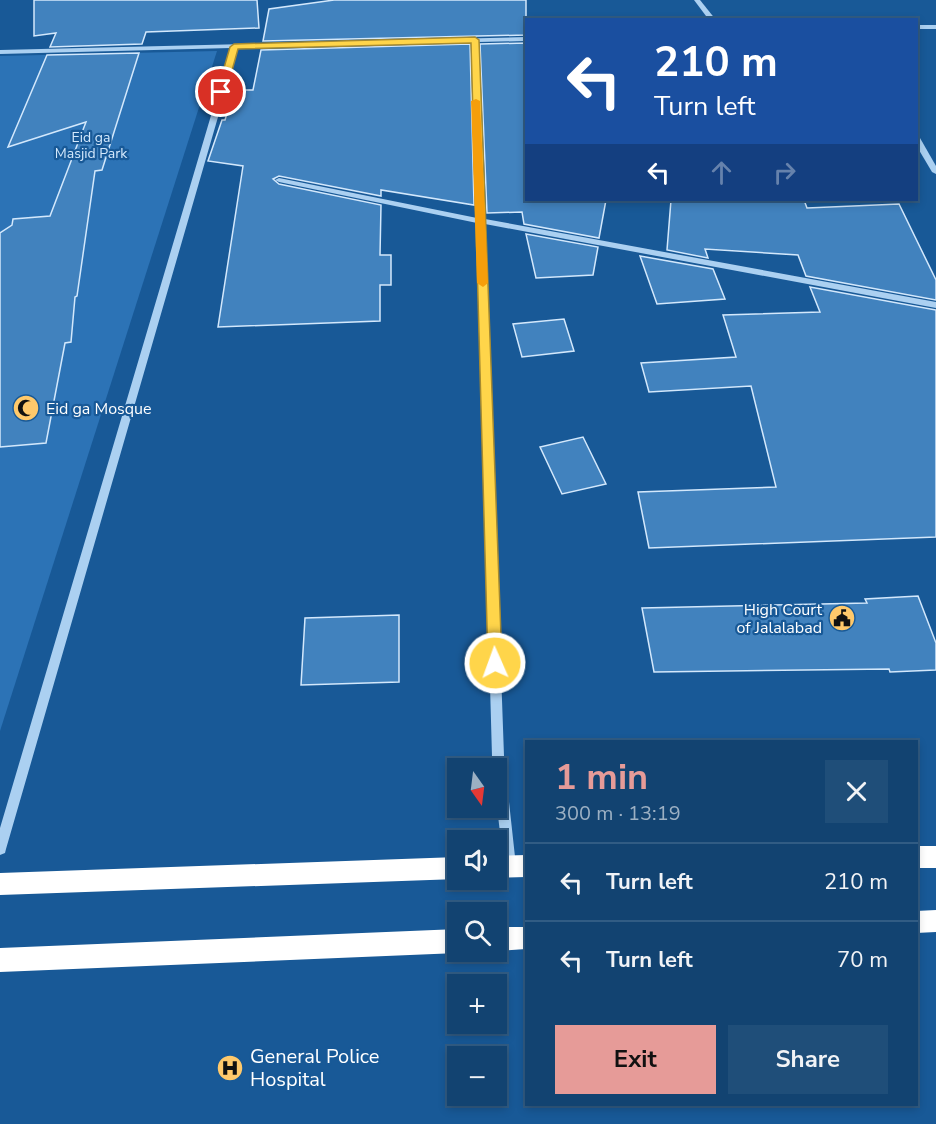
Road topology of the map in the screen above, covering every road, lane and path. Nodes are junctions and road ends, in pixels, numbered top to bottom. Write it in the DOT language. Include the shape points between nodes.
graph roads {
  1 [pos="697,0"];
  2 [pos="711,18"];
  3 [pos="918,27"];
  4 [pos="936,27"];
  5 [pos="525,39"];
  6 [pos="475,40"];
  7 [pos="234,47"];
  8 [pos="0,52"];
  9 [pos="918,141"];
  10 [pos="936,172"];
  11 [pos="279,180"];
  12 [pos="481,221"];
  13 [pos="936,305"];
  14 [pos="0,849"];
  15 [pos="918,857"];
  16 [pos="936,857"];
  17 [pos="511,866"];
  18 [pos="447,868"];
  19 [pos="0,884"];
  20 [pos="936,921"];
  21 [pos="918,922"];
  22 [pos="525,938"];
  23 [pos="507,939"];
  24 [pos="447,941"];
  25 [pos="0,960"];
  1 -- 2 [label="street"];
  3 -- 4 [label="street"];
  5 -- 6 [label="street"];
  6 -- 7 [label="street"];
  6 -- 12 [label="street"];
  7 -- 8 [label="street"];
  7 -- 14 [label="street"];
  9 -- 10 [label="street"];
  11 -- 12 [label="street"];
  12 -- 13 [label="street"];
  12 -- 17 [label="street" via="498,756"];
  15 -- 16 [label="highway"];
  18 -- 19 [label="highway"];
  20 -- 21 [label="highway"];
  22 -- 23 [label="highway"];
  24 -- 25 [label="highway"];
}
